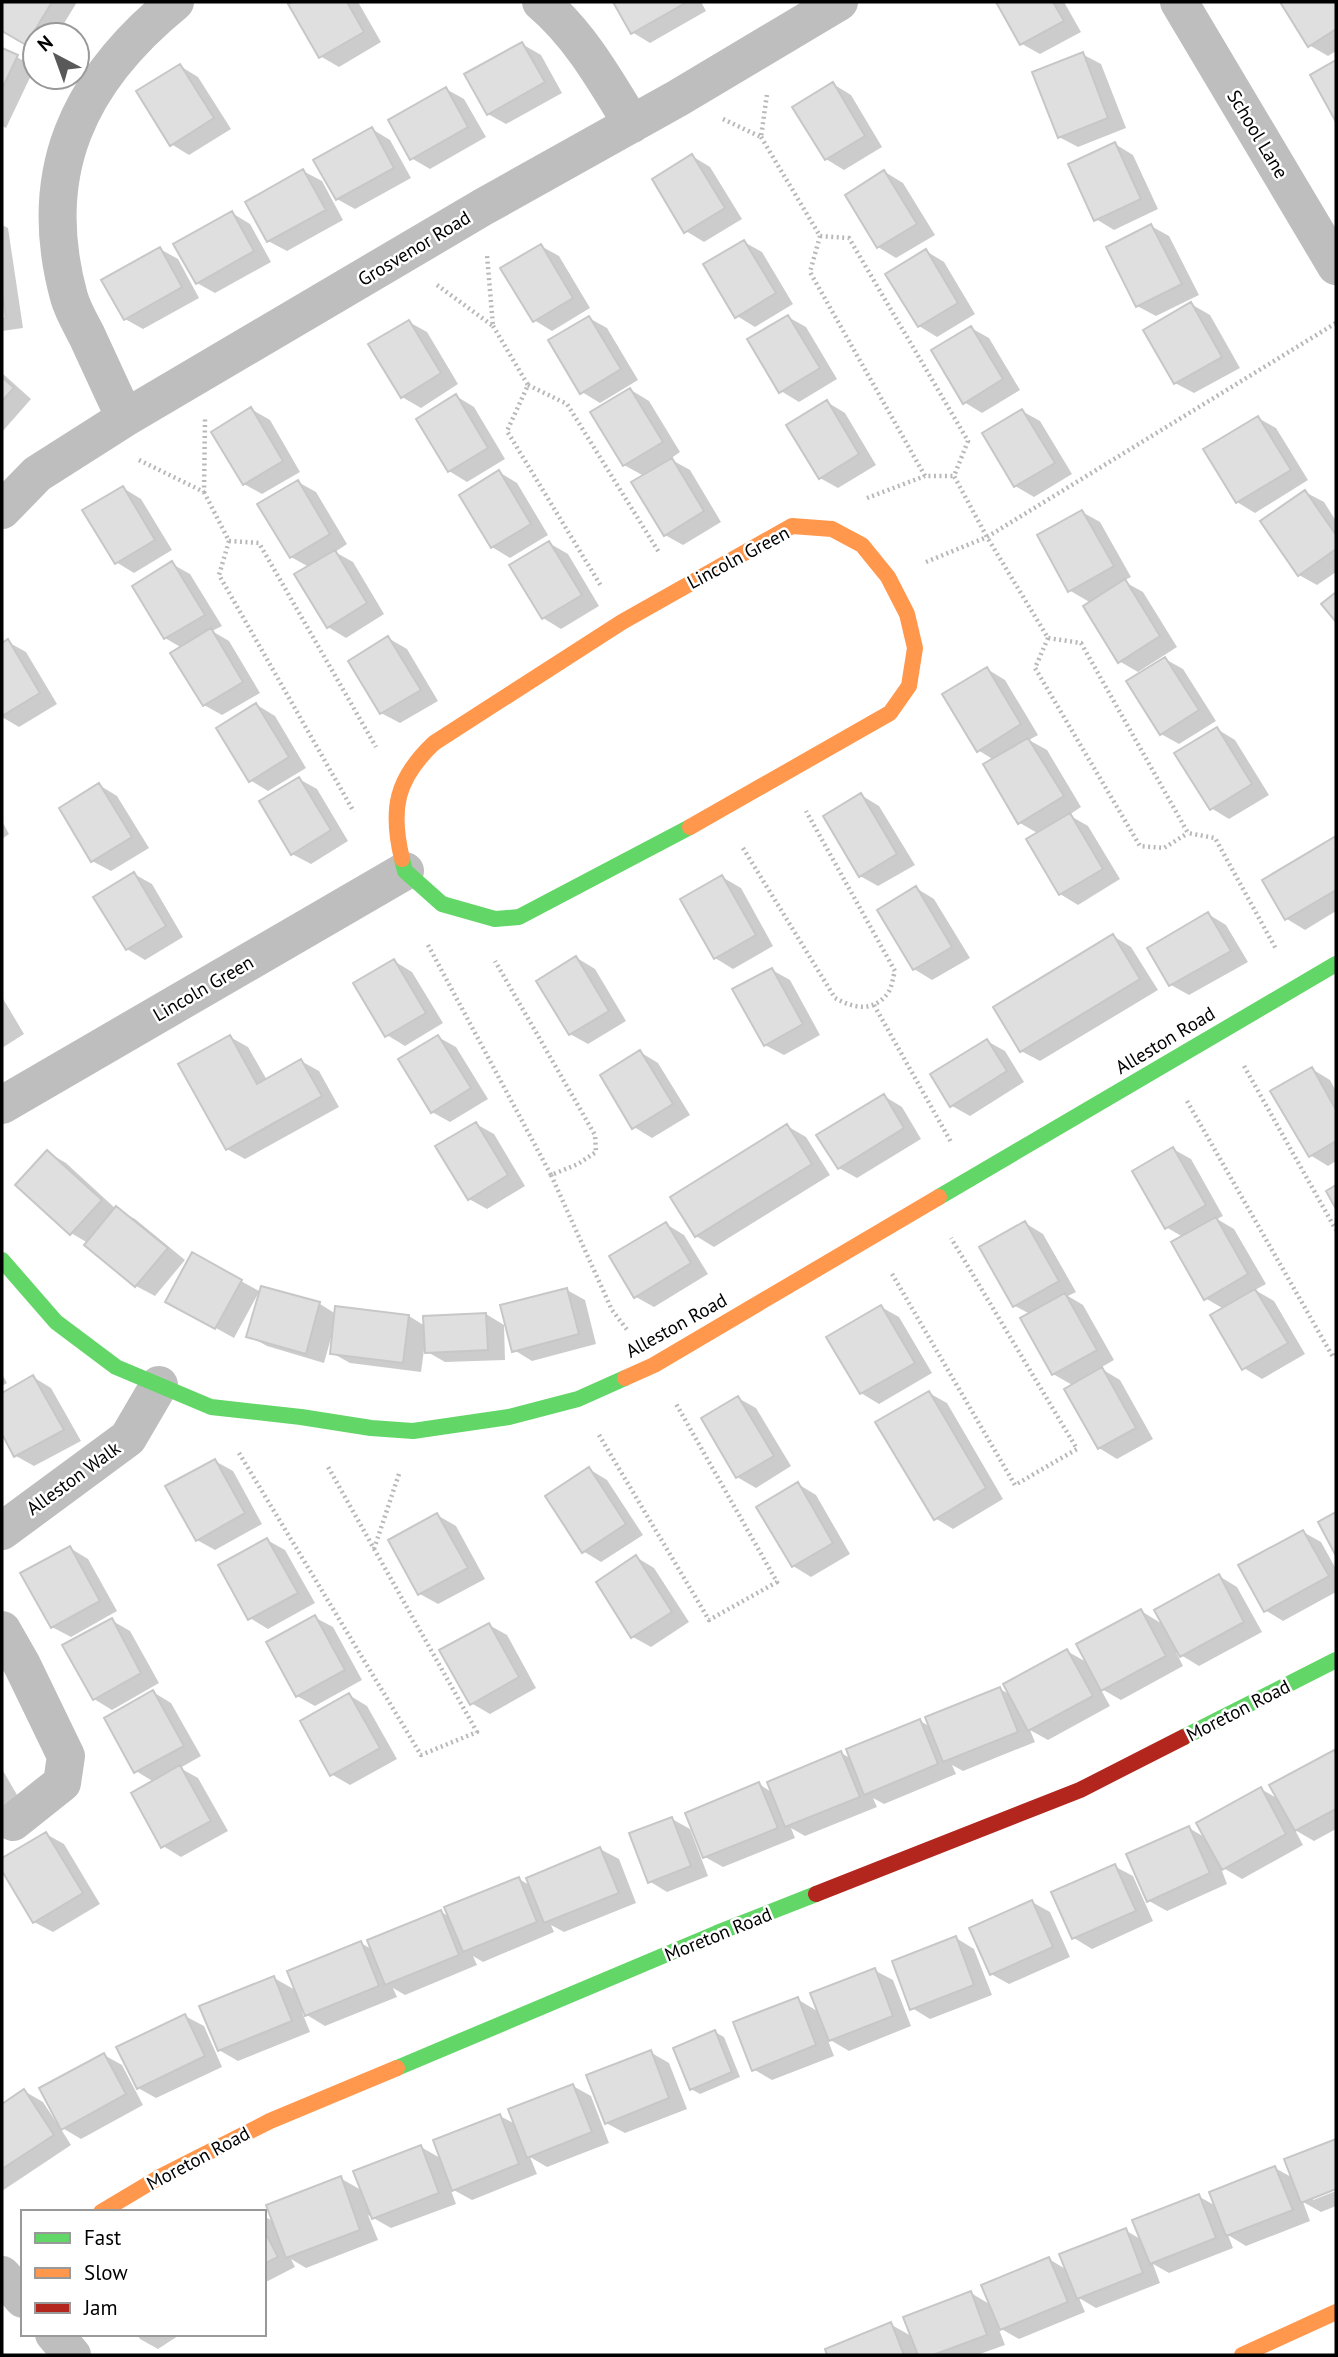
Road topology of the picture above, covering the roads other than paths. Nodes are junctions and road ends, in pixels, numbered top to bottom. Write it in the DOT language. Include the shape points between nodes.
graph roads {
  1 [pos="175,2"];
  2 [pos="541,2"];
  3 [pos="839,2"];
  4 [pos="1179,2"];
  5 [pos="632,124"];
  6 [pos="1336,265"];
  7 [pos="110,428"];
  8 [pos="2,510"];
  9 [pos="405,871"];
  10 [pos="1336,964"];
  11 [pos="2,1105"];
  12 [pos="2,1260"];
  13 [pos="159,1385"];
  14 [pos="2,1531"];
  15 [pos="2,1630"];
  16 [pos="1336,1660"];
  17 [pos="13,1822"];
  18 [pos="105,2210"];
  19 [pos="21,2262"];
  20 [pos="2,2275"];
  21 [pos="21,2297"];
  22 [pos="1336,2312"];
  23 [pos="56,2336"];
  24 [pos="72,2355"];
  25 [pos="1242,2355"];
  1 -- 7 [label="street" via="143,27 105,71 63,162 56,203 70,299"];
  2 -- 5 [label="street" via="585,49"];
  3 -- 5 [label="street, Grosvenor Road"];
  4 -- 6 [label="street, School Lane"];
  5 -- 7 [label="street, Grosvenor Road" via="483,206"];
  7 -- 8 [label="street, Grosvenor Road" via="37,474"];
  9 -- 9 [label="street, Lincoln Green" via="397,811 400,789 415,761 434,743 622,622 792,526 832,529 862,545 888,577 907,614 915,648 909,685 890,713 720,811 519,917 495,919 442,904"];
  9 -- 11 [label="street, Lincoln Green"];
  10 -- 13 [label="street, Alleston Road" via="654,1365 578,1399 509,1417 413,1431 211,1407"];
  12 -- 13 [label="street, Alleston Road" via="56,1322 116,1367"];
  13 -- 14 [label="street, Alleston Walk" via="128,1437"];
  15 -- 17 [label="street" via="66,1756 62,1783"];
  16 -- 18 [label="street, Moreton Road" via="1080,1790 717,1933 270,2121"];
  19 -- 20 [label="street"];
  20 -- 21 [label="street"];
  22 -- 25 [label="street"];
  23 -- 24 [label="street"];
}
